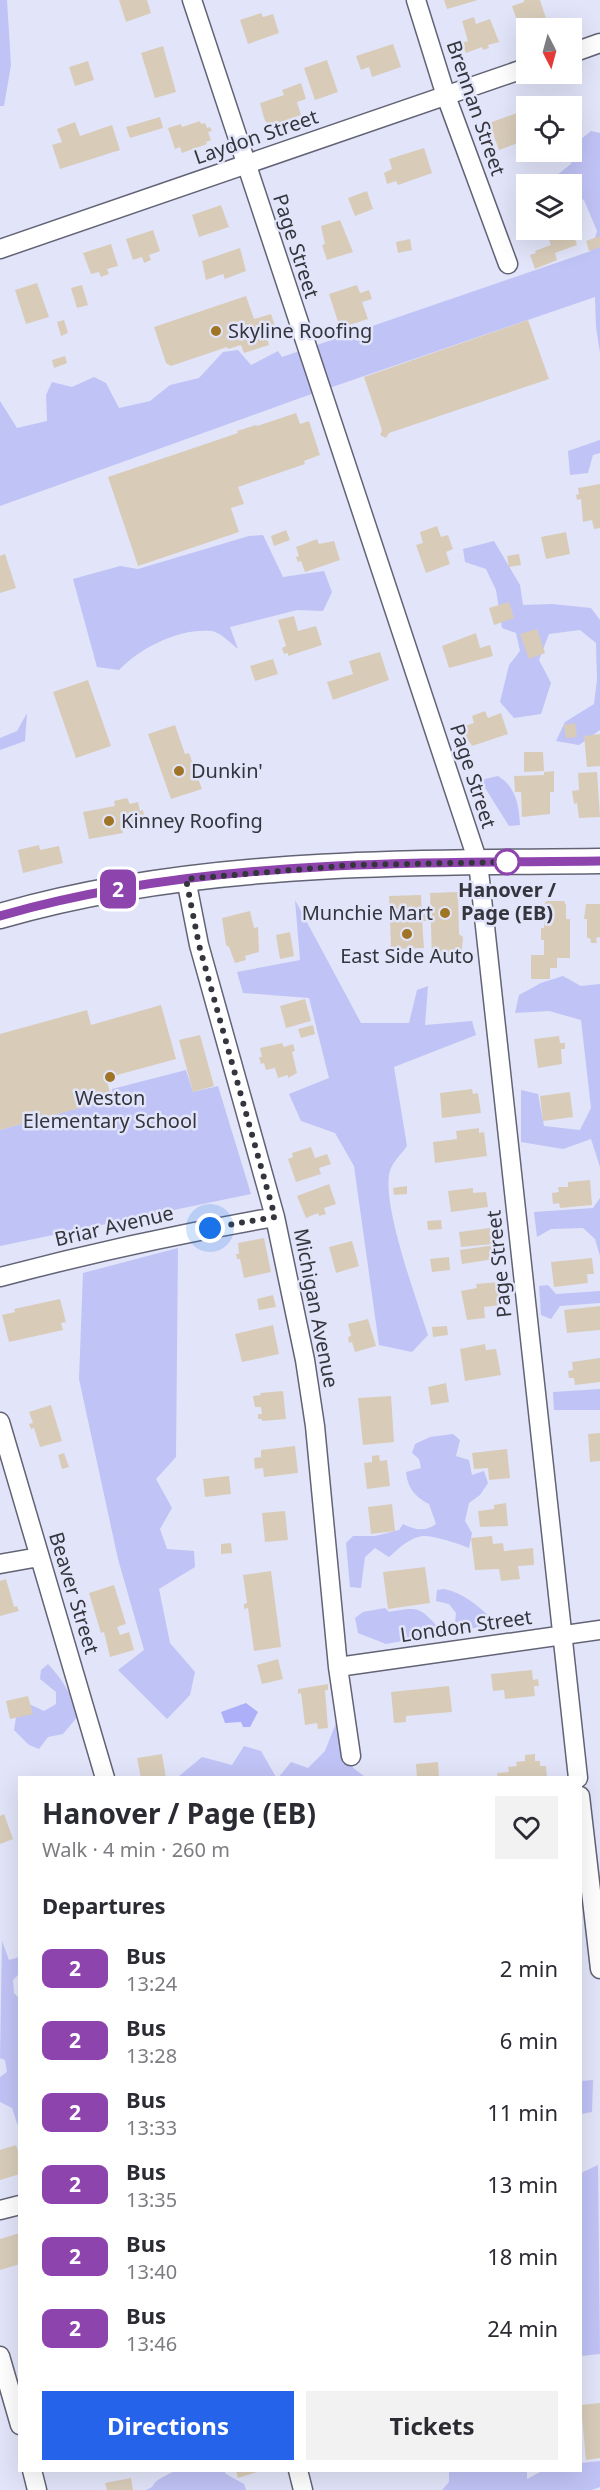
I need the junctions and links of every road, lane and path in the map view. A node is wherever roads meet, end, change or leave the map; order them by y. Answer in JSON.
{"nodes":[{"id":1,"x":192,"y":0,"type":"edge"},
{"id":2,"x":416,"y":0,"type":"edge"},
{"id":3,"x":600,"y":43,"type":"edge"},
{"id":4,"x":582,"y":49,"type":"edge"},
{"id":5,"x":516,"y":72,"type":"edge"},
{"id":6,"x":446,"y":96,"type":"junction"},
{"id":7,"x":245,"y":165,"type":"junction"},
{"id":8,"x":0,"y":249,"type":"edge"},
{"id":9,"x":508,"y":264,"type":"dead end"},
{"id":10,"x":600,"y":861,"type":"edge"},
{"id":11,"x":478,"y":862,"type":"junction"},
{"id":12,"x":186,"y":879,"type":"junction"},
{"id":13,"x":0,"y":916,"type":"edge"},
{"id":14,"x":275,"y":1217,"type":"junction"},
{"id":15,"x":0,"y":1277,"type":"edge"},
{"id":16,"x":0,"y":1422,"type":"edge"},
{"id":17,"x":39,"y":1557,"type":"junction"},
{"id":18,"x":0,"y":1564,"type":"edge"},
{"id":19,"x":600,"y":1630,"type":"edge"},
{"id":20,"x":562,"y":1635,"type":"junction"},
{"id":21,"x":338,"y":1667,"type":"junction"},
{"id":22,"x":351,"y":1756,"type":"dead end"},
{"id":23,"x":104,"y":1776,"type":"edge"},
{"id":24,"x":578,"y":1776,"type":"edge"},
{"id":25,"x":582,"y":1813,"type":"edge"},
{"id":26,"x":600,"y":1969,"type":"edge"},
{"id":27,"x":18,"y":2206,"type":"edge"},
{"id":28,"x":0,"y":2210,"type":"edge"},
{"id":29,"x":0,"y":2356,"type":"edge"},
{"id":30,"x":18,"y":2418,"type":"edge"},
{"id":31,"x":32,"y":2472,"type":"edge"},
{"id":32,"x":298,"y":2472,"type":"edge"},
{"id":33,"x":37,"y":2490,"type":"edge"},
{"id":34,"x":303,"y":2490,"type":"edge"}],
"edges":[{"from":1,"to":7,"type":"street","name":"Page Street"},
{"from":2,"to":6,"type":"street","name":"Brennan Street"},
{"from":3,"to":4,"type":"street"},
{"from":5,"to":6,"type":"street","name":"Laydon Street"},
{"from":6,"to":7,"type":"street","name":"Laydon Street"},
{"from":6,"to":9,"type":"street","name":"Brennan Street"},
{"from":7,"to":8,"type":"street","name":"Laydon Street"},
{"from":7,"to":11,"type":"street","name":"Page Street"},
{"from":10,"to":11,"type":"main road"},
{"from":11,"to":12,"type":"main road"},
{"from":11,"to":20,"type":"street","name":"Page Street"},
{"from":12,"to":13,"type":"main road"},
{"from":12,"to":14,"type":"street","name":"Michigan Avenue"},
{"from":14,"to":15,"type":"street","name":"Briar Avenue"},
{"from":14,"to":21,"type":"street","name":"Michigan Avenue"},
{"from":16,"to":17,"type":"street","name":"Beaver Street"},
{"from":17,"to":18,"type":"street"},
{"from":17,"to":23,"type":"street","name":"Beaver Street"},
{"from":19,"to":20,"type":"street","name":"London Street"},
{"from":20,"to":21,"type":"street","name":"London Street"},
{"from":20,"to":24,"type":"street","name":"Page Street"},
{"from":21,"to":22,"type":"street","name":"Michigan Avenue"},
{"from":25,"to":26,"type":"street"},
{"from":27,"to":28,"type":"street"},
{"from":29,"to":30,"type":"street"},
{"from":31,"to":33,"type":"street"},
{"from":32,"to":34,"type":"street"}]}
